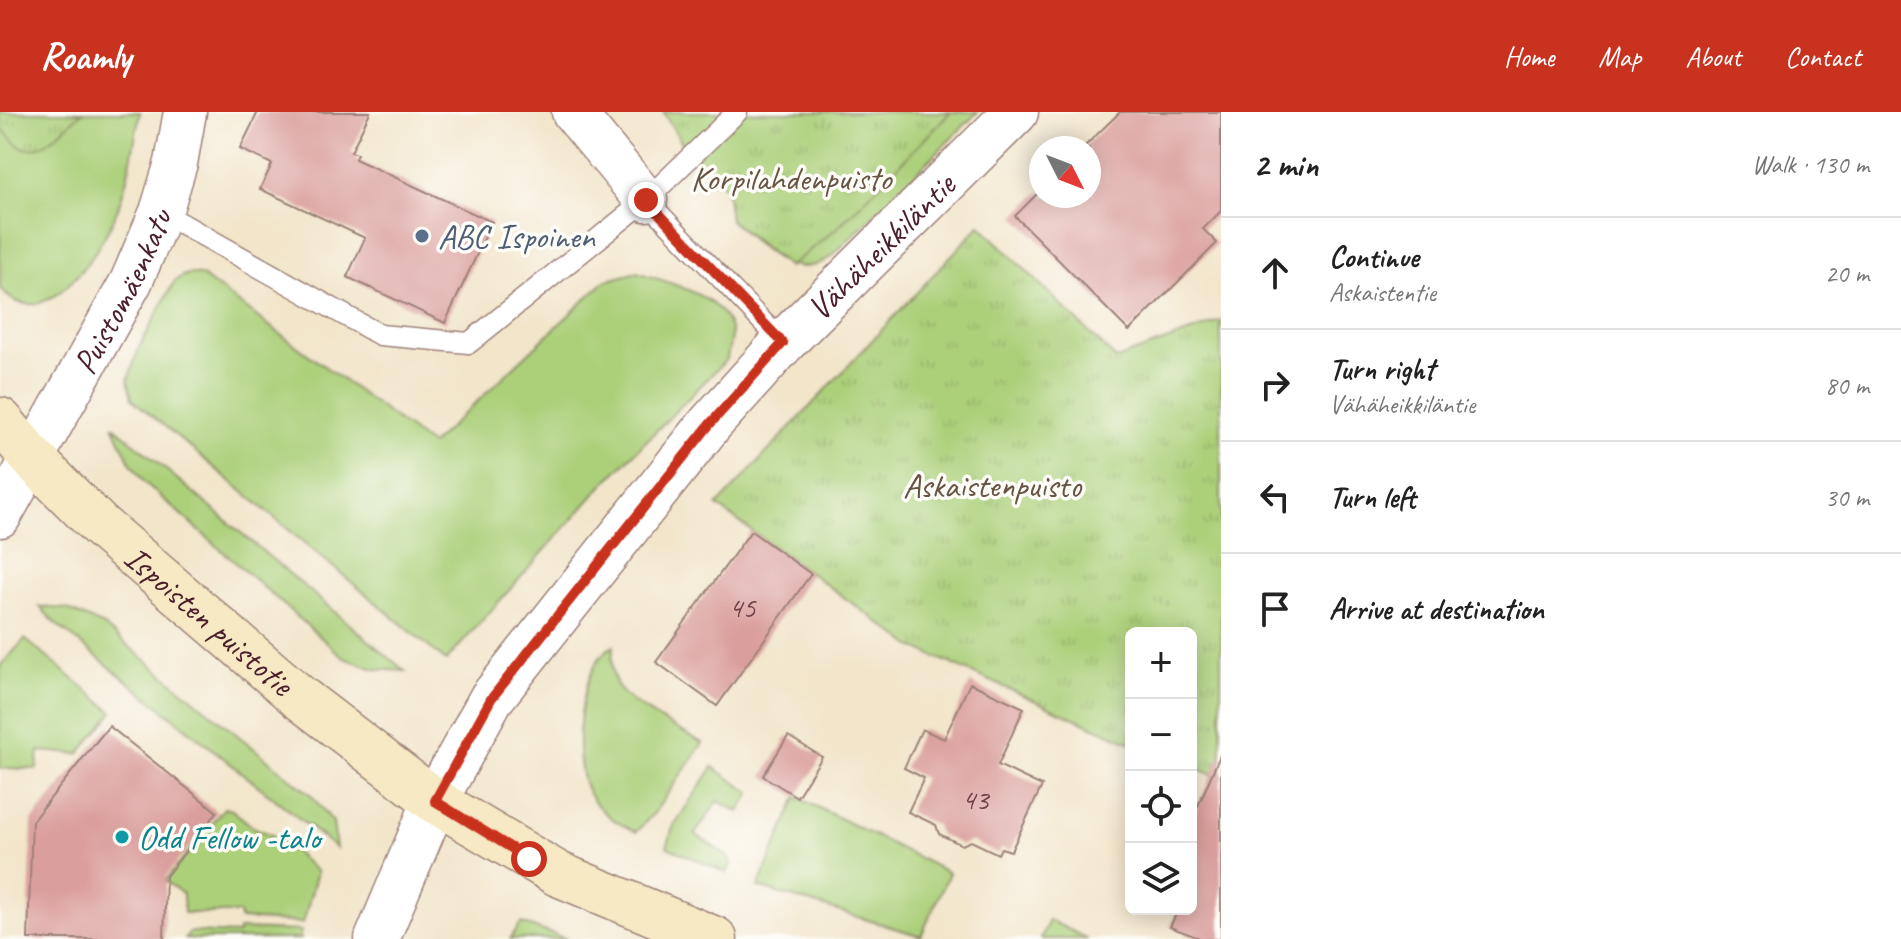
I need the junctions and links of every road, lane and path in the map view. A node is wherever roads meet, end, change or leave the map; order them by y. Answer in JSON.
{"nodes":[{"id":1,"x":185,"y":112,"type":"edge"},
{"id":2,"x":573,"y":112,"type":"edge"},
{"id":3,"x":737,"y":112,"type":"edge"},
{"id":4,"x":1016,"y":112,"type":"edge"},
{"id":5,"x":646,"y":200,"type":"junction"},
{"id":6,"x":161,"y":212,"type":"junction"},
{"id":7,"x":783,"y":343,"type":"junction"},
{"id":8,"x":0,"y":420,"type":"edge"},
{"id":9,"x":33,"y":459,"type":"junction"},
{"id":10,"x":0,"y":516,"type":"edge"},
{"id":11,"x":435,"y":801,"type":"junction"},
{"id":12,"x":377,"y":939,"type":"edge"},
{"id":13,"x":715,"y":939,"type":"edge"}],
"edges":[{"from":1,"to":6,"type":"street","name":"Puistomäenkatu"},
{"from":2,"to":5,"type":"street"},
{"from":3,"to":5,"type":"lane"},
{"from":4,"to":7,"type":"street","name":"Vähäheikkiläntie"},
{"from":5,"to":6,"type":"lane"},
{"from":5,"to":7,"type":"lane"},
{"from":6,"to":9,"type":"street","name":"Puistomäenkatu"},
{"from":7,"to":11,"type":"street","name":"Vähäheikkiläntie"},
{"from":8,"to":9,"type":"main road","name":"Ispoisten puistotie"},
{"from":9,"to":10,"type":"street","name":"Puistomäenkatu"},
{"from":9,"to":11,"type":"main road","name":"Ispoisten puistotie"},
{"from":11,"to":12,"type":"street","name":"Vähäheikkiläntie"},
{"from":11,"to":13,"type":"main road","name":"Ispoisten puistotie"}]}
